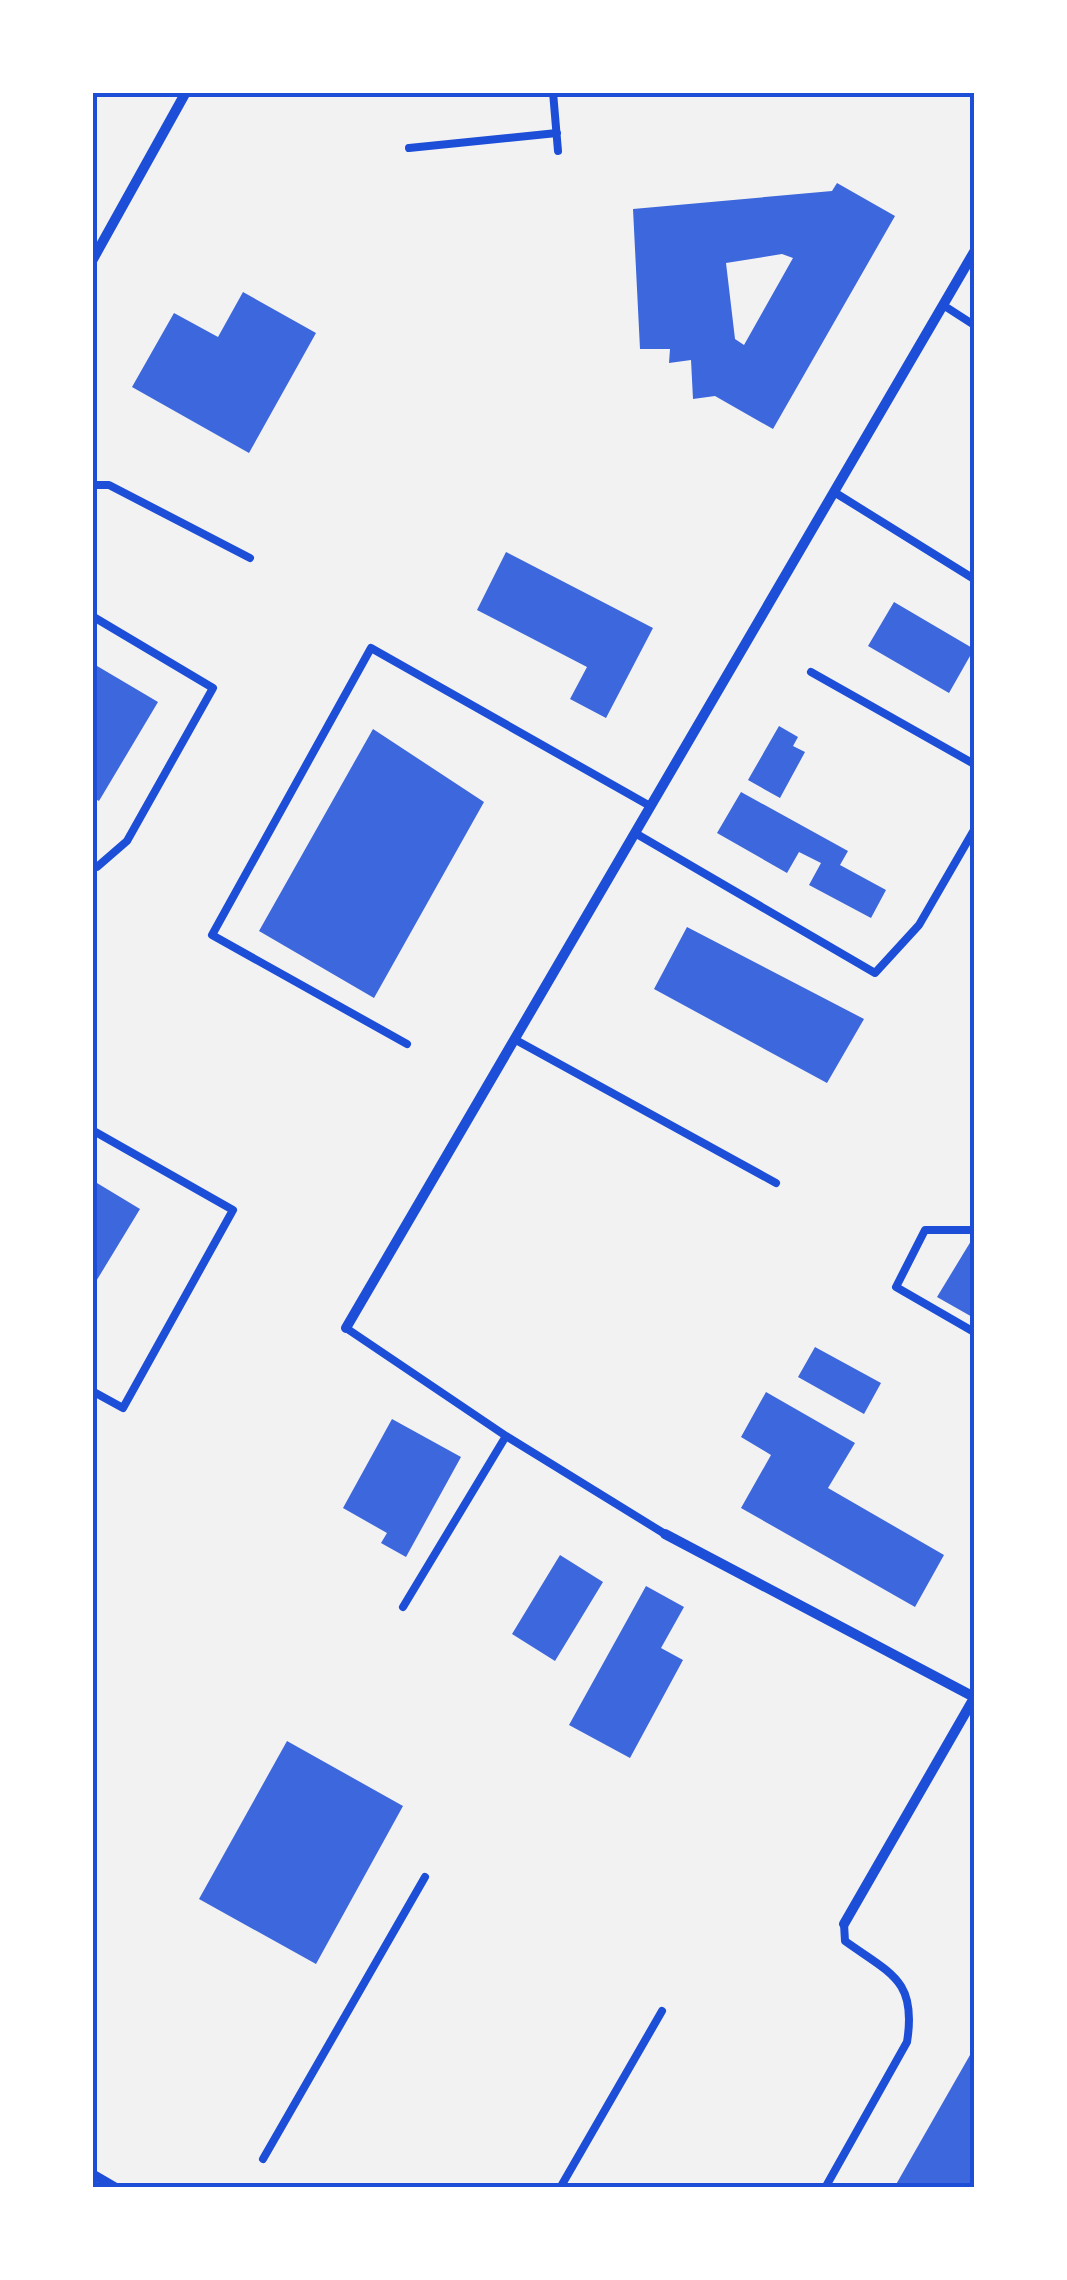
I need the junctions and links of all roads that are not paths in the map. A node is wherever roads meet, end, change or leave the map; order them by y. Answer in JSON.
{"nodes":[{"id":1,"x":186,"y":92,"type":"edge"},
{"id":2,"x":553,"y":92,"type":"edge"},
{"id":3,"x":557,"y":134,"type":"junction"},
{"id":4,"x":408,"y":148,"type":"dead end"},
{"id":5,"x":558,"y":151,"type":"dead end"},
{"id":6,"x":974,"y":252,"type":"edge"},
{"id":7,"x":92,"y":261,"type":"edge"},
{"id":8,"x":943,"y":305,"type":"junction"},
{"id":9,"x":974,"y":325,"type":"edge"},
{"id":10,"x":92,"y":486,"type":"edge"},
{"id":11,"x":834,"y":492,"type":"junction"},
{"id":12,"x":250,"y":558,"type":"dead end"},
{"id":13,"x":974,"y":579,"type":"edge"},
{"id":14,"x":92,"y":616,"type":"edge"},
{"id":15,"x":811,"y":672,"type":"dead end"},
{"id":16,"x":974,"y":764,"type":"edge"},
{"id":17,"x":650,"y":806,"type":"junction"},
{"id":18,"x":974,"y":830,"type":"edge"},
{"id":19,"x":634,"y":833,"type":"junction"},
{"id":20,"x":92,"y":864,"type":"edge"},
{"id":21,"x":514,"y":1039,"type":"junction"},
{"id":22,"x":408,"y":1044,"type":"dead end"},
{"id":23,"x":92,"y":1130,"type":"edge"},
{"id":24,"x":776,"y":1183,"type":"dead end"},
{"id":25,"x":974,"y":1230,"type":"edge"},
{"id":26,"x":346,"y":1328,"type":"joint"},
{"id":27,"x":974,"y":1332,"type":"edge"},
{"id":28,"x":92,"y":1391,"type":"edge"},
{"id":29,"x":506,"y":1436,"type":"junction"},
{"id":30,"x":666,"y":1534,"type":"joint"},
{"id":31,"x":403,"y":1607,"type":"dead end"},
{"id":32,"x":974,"y":1698,"type":"edge"},
{"id":33,"x":426,"y":1878,"type":"dead end"},
{"id":34,"x":844,"y":1924,"type":"joint"},
{"id":35,"x":662,"y":2011,"type":"dead end"},
{"id":36,"x":263,"y":2159,"type":"dead end"},
{"id":37,"x":92,"y":2174,"type":"edge"},
{"id":38,"x":116,"y":2188,"type":"edge"},
{"id":39,"x":560,"y":2188,"type":"edge"},
{"id":40,"x":824,"y":2188,"type":"edge"}],
"edges":[{"from":1,"to":7,"type":"street"},
{"from":2,"to":3,"type":"lane"},
{"from":3,"to":4,"type":"lane"},
{"from":3,"to":5,"type":"lane"},
{"from":6,"to":8,"type":"street"},
{"from":8,"to":9,"type":"lane"},
{"from":8,"to":11,"type":"street"},
{"from":10,"to":12,"type":"lane"},
{"from":11,"to":13,"type":"lane"},
{"from":11,"to":17,"type":"street"},
{"from":14,"to":20,"type":"lane"},
{"from":15,"to":16,"type":"lane"},
{"from":17,"to":19,"type":"street"},
{"from":17,"to":22,"type":"lane"},
{"from":18,"to":19,"type":"lane"},
{"from":19,"to":21,"type":"street"},
{"from":21,"to":24,"type":"lane"},
{"from":21,"to":26,"type":"street"},
{"from":23,"to":28,"type":"lane"},
{"from":25,"to":27,"type":"lane"},
{"from":26,"to":29,"type":"lane"},
{"from":29,"to":30,"type":"lane"},
{"from":29,"to":31,"type":"lane"},
{"from":30,"to":32,"type":"street"},
{"from":32,"to":34,"type":"street"},
{"from":33,"to":36,"type":"lane"},
{"from":34,"to":40,"type":"lane"},
{"from":35,"to":39,"type":"lane"},
{"from":37,"to":38,"type":"street"}]}
